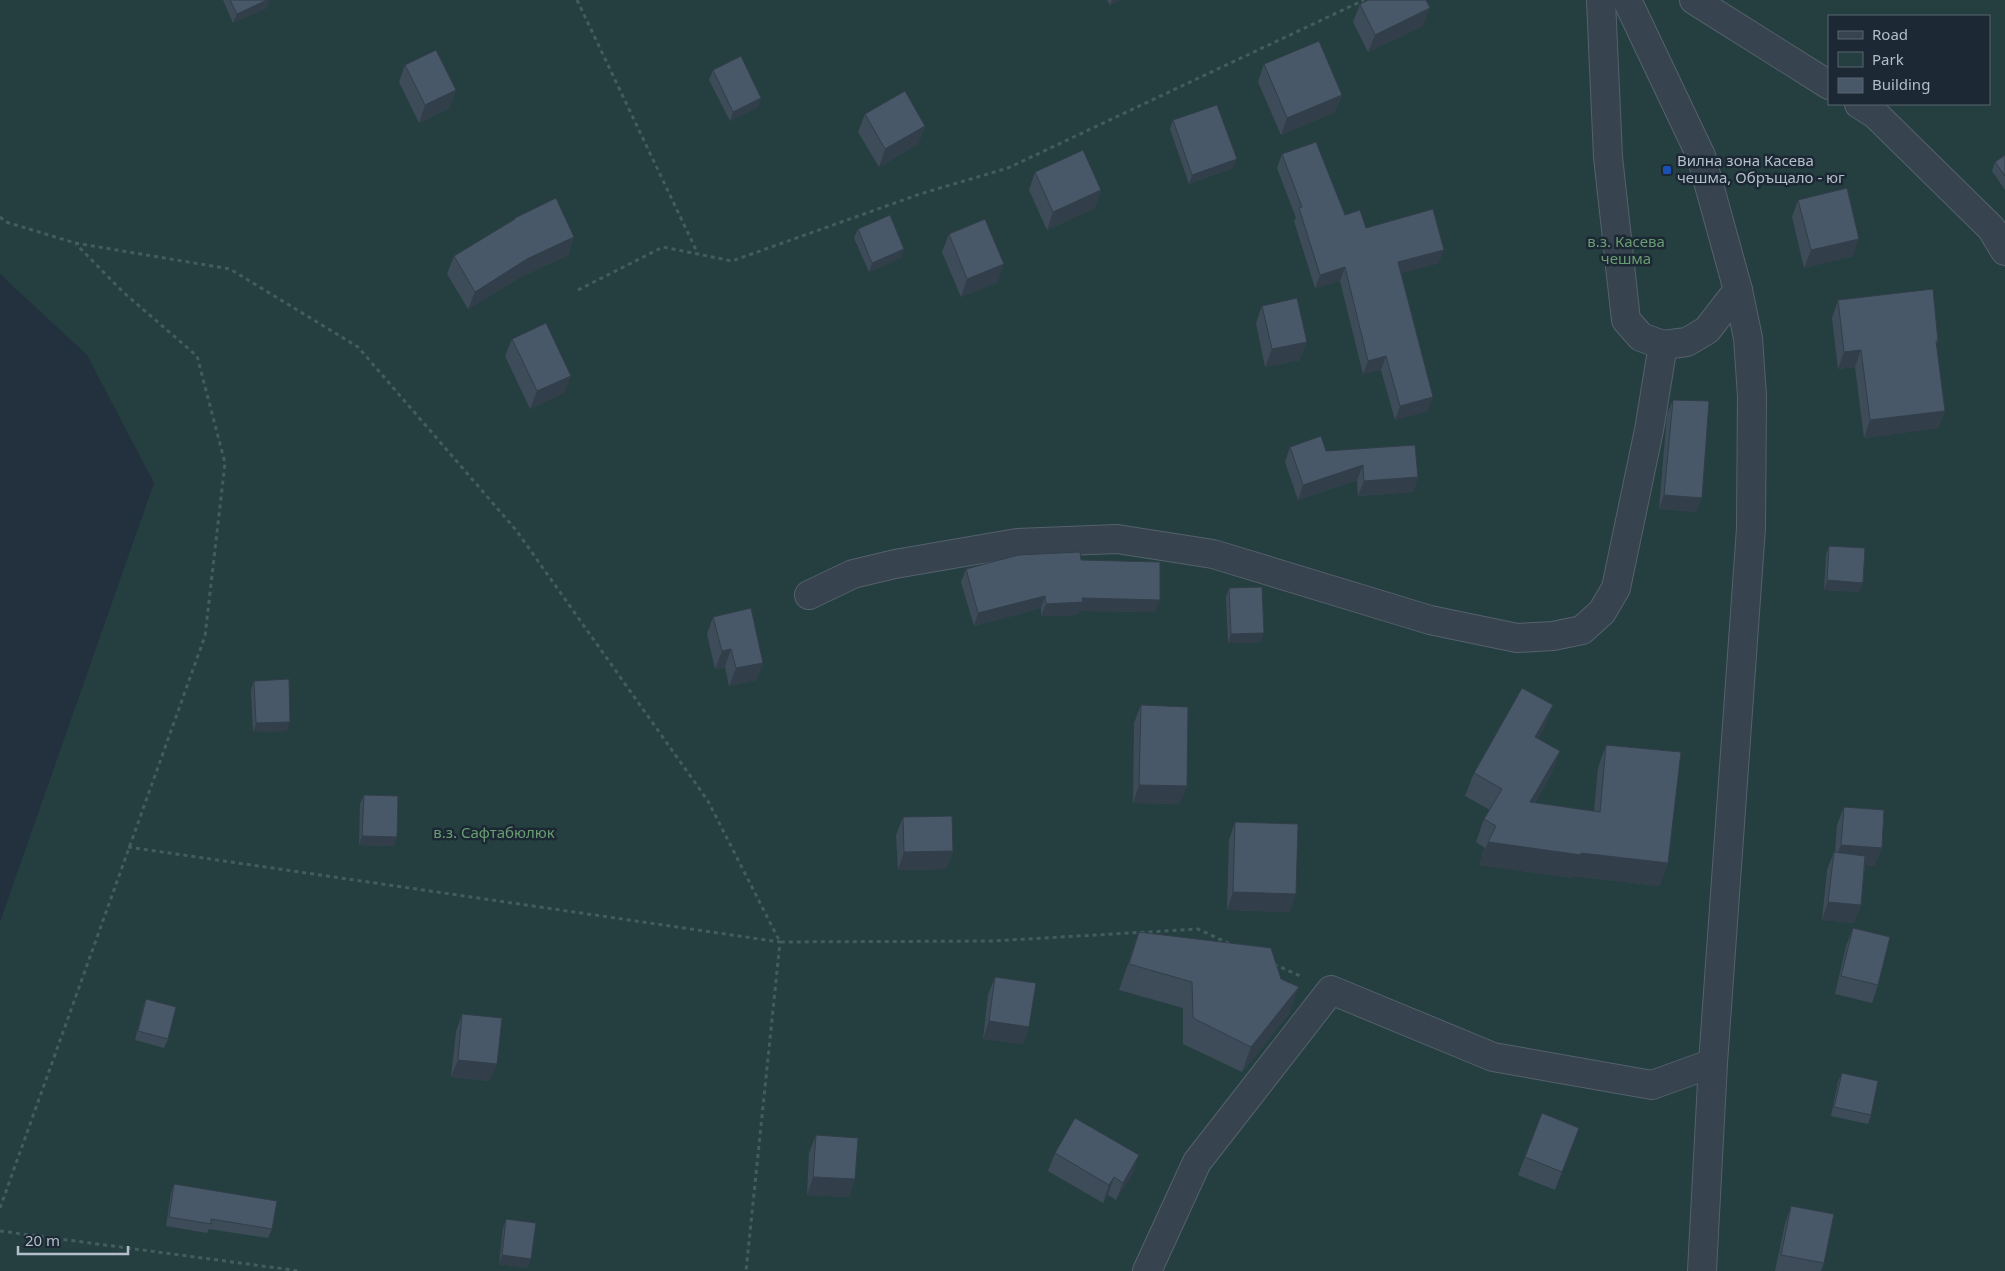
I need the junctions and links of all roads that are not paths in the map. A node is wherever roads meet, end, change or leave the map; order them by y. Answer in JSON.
{"nodes":[{"id":1,"x":1601,"y":0,"type":"edge"},
{"id":2,"x":1627,"y":0,"type":"edge"},
{"id":3,"x":1694,"y":0,"type":"edge"},
{"id":4,"x":1828,"y":84,"type":"edge"},
{"id":5,"x":1861,"y":105,"type":"edge"},
{"id":6,"x":2005,"y":251,"type":"edge"},
{"id":7,"x":1738,"y":290,"type":"junction"},
{"id":8,"x":1663,"y":345,"type":"junction"},
{"id":9,"x":809,"y":595,"type":"dead end"},
{"id":10,"x":1713,"y":1063,"type":"junction"},
{"id":11,"x":1147,"y":1271,"type":"edge"},
{"id":12,"x":1702,"y":1271,"type":"edge"}],
"edges":[{"from":1,"to":8,"type":"street"},
{"from":2,"to":7,"type":"street"},
{"from":3,"to":4,"type":"street"},
{"from":5,"to":6,"type":"street"},
{"from":7,"to":8,"type":"street"},
{"from":7,"to":10,"type":"street"},
{"from":8,"to":9,"type":"street"},
{"from":10,"to":11,"type":"street"},
{"from":10,"to":12,"type":"street"}]}
